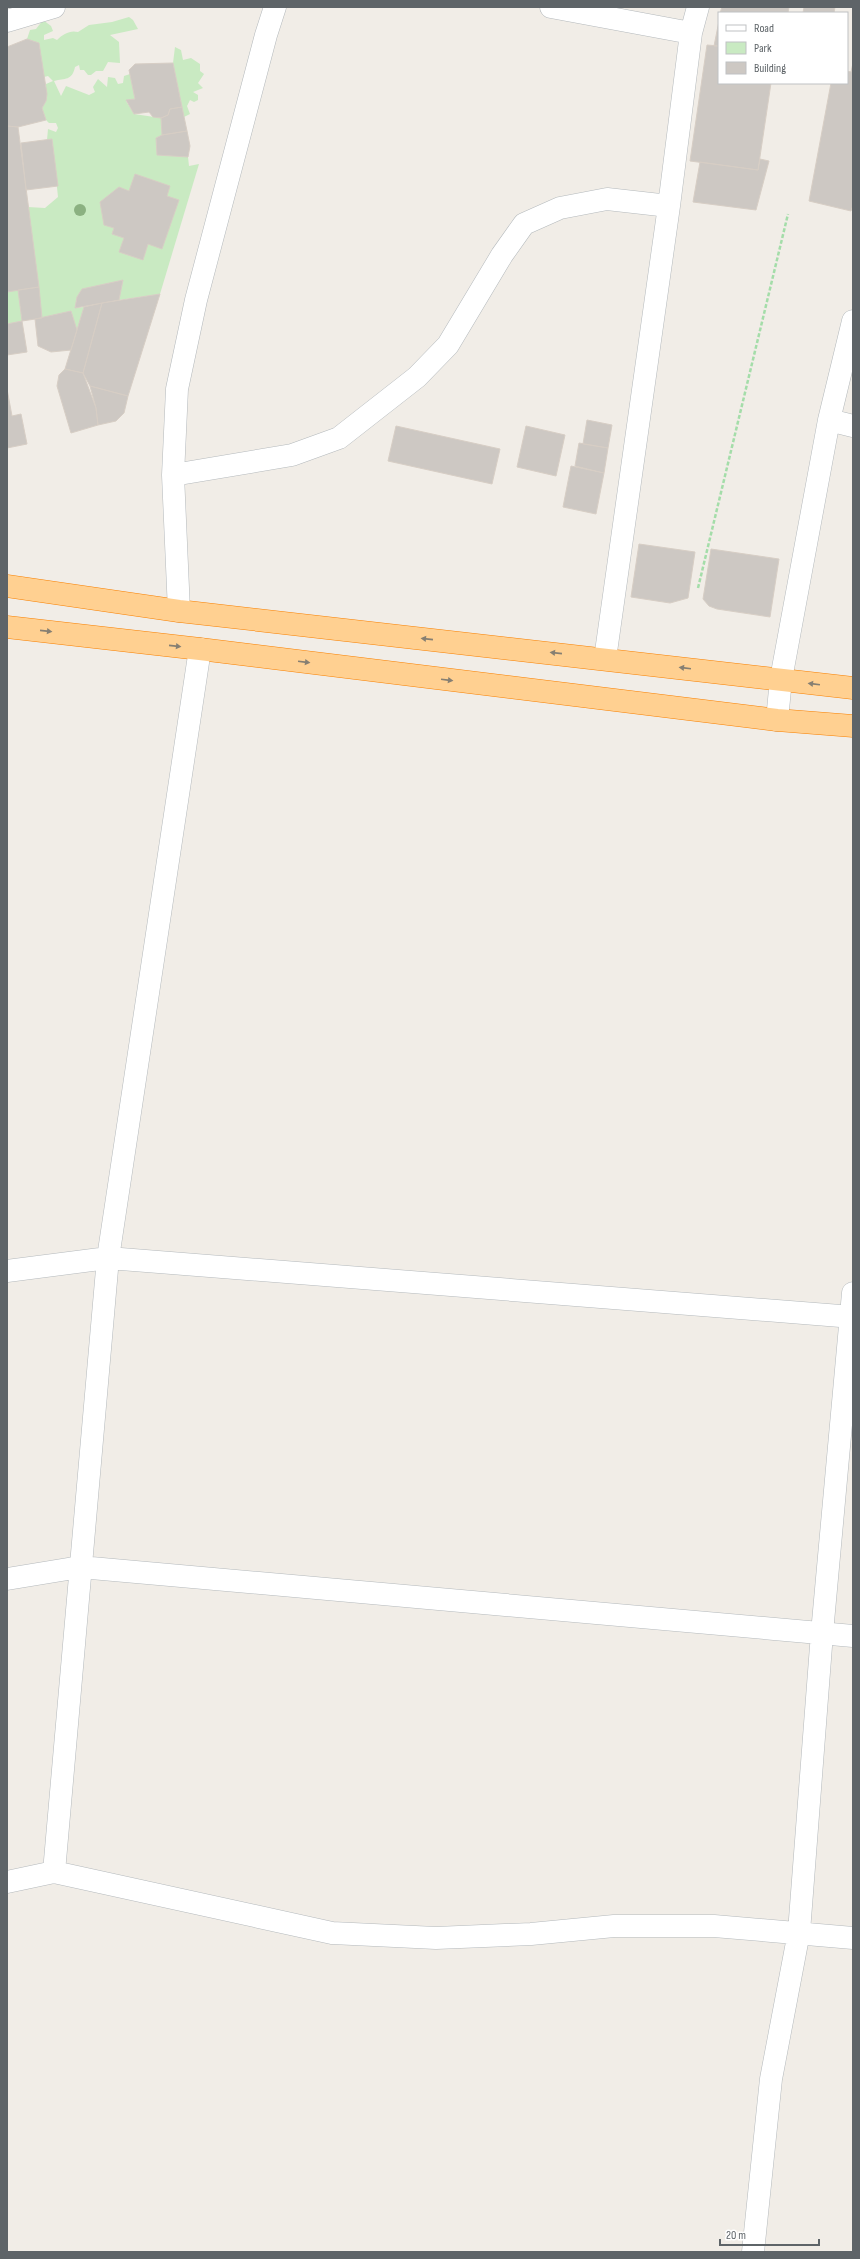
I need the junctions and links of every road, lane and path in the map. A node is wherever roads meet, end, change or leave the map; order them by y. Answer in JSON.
{"nodes":[{"id":1,"x":54,"y":7,"type":"edge"},
{"id":2,"x":275,"y":7,"type":"edge"},
{"id":3,"x":551,"y":7,"type":"edge"},
{"id":4,"x":698,"y":7,"type":"edge"},
{"id":5,"x":7,"y":21,"type":"edge"},
{"id":6,"x":690,"y":33,"type":"junction"},
{"id":7,"x":669,"y":206,"type":"junction"},
{"id":8,"x":788,"y":214,"type":"dead end"},
{"id":9,"x":853,"y":321,"type":"edge"},
{"id":10,"x":829,"y":420,"type":"junction"},
{"id":11,"x":853,"y":426,"type":"edge"},
{"id":12,"x":173,"y":475,"type":"junction"},
{"id":13,"x":7,"y":586,"type":"edge"},
{"id":14,"x":698,"y":588,"type":"dead end"},
{"id":15,"x":179,"y":611,"type":"junction"},
{"id":16,"x":7,"y":627,"type":"edge"},
{"id":17,"x":200,"y":648,"type":"junction"},
{"id":18,"x":605,"y":659,"type":"junction"},
{"id":19,"x":781,"y":679,"type":"junction"},
{"id":20,"x":853,"y":688,"type":"edge"},
{"id":21,"x":777,"y":720,"type":"junction"},
{"id":22,"x":853,"y":726,"type":"edge"},
{"id":23,"x":108,"y":1258,"type":"junction"},
{"id":24,"x":7,"y":1271,"type":"edge"},
{"id":25,"x":853,"y":1293,"type":"edge"},
{"id":26,"x":852,"y":1317,"type":"edge"},
{"id":27,"x":80,"y":1567,"type":"junction"},
{"id":28,"x":7,"y":1578,"type":"edge"},
{"id":29,"x":822,"y":1632,"type":"junction"},
{"id":30,"x":853,"y":1636,"type":"edge"},
{"id":31,"x":54,"y":1872,"type":"junction"},
{"id":32,"x":7,"y":1882,"type":"edge"},
{"id":33,"x":799,"y":1932,"type":"junction"},
{"id":34,"x":853,"y":1938,"type":"edge"},
{"id":35,"x":753,"y":2252,"type":"edge"}],
"edges":[{"from":1,"to":5,"type":"street"},
{"from":2,"to":12,"type":"street"},
{"from":3,"to":6,"type":"street"},
{"from":4,"to":6,"type":"street"},
{"from":6,"to":7,"type":"street"},
{"from":7,"to":12,"type":"street"},
{"from":7,"to":18,"type":"street"},
{"from":8,"to":14,"type":"path"},
{"from":9,"to":10,"type":"street"},
{"from":10,"to":11,"type":"street"},
{"from":10,"to":19,"type":"street"},
{"from":12,"to":15,"type":"street"},
{"from":13,"to":15,"type":"highway"},
{"from":18,"to":15,"type":"highway","one_way":true},
{"from":16,"to":17,"type":"highway","one_way":true},
{"from":17,"to":21,"type":"highway","one_way":true},
{"from":17,"to":23,"type":"street"},
{"from":19,"to":18,"type":"highway","one_way":true},
{"from":20,"to":19,"type":"highway","one_way":true},
{"from":19,"to":21,"type":"street"},
{"from":21,"to":22,"type":"highway"},
{"from":23,"to":24,"type":"street"},
{"from":23,"to":26,"type":"street"},
{"from":23,"to":27,"type":"street"},
{"from":25,"to":26,"type":"street"},
{"from":26,"to":29,"type":"street"},
{"from":27,"to":28,"type":"street"},
{"from":27,"to":29,"type":"street"},
{"from":27,"to":31,"type":"street"},
{"from":29,"to":30,"type":"street"},
{"from":29,"to":33,"type":"street"},
{"from":31,"to":32,"type":"street"},
{"from":31,"to":33,"type":"street"},
{"from":33,"to":34,"type":"street"},
{"from":33,"to":35,"type":"street"}]}
